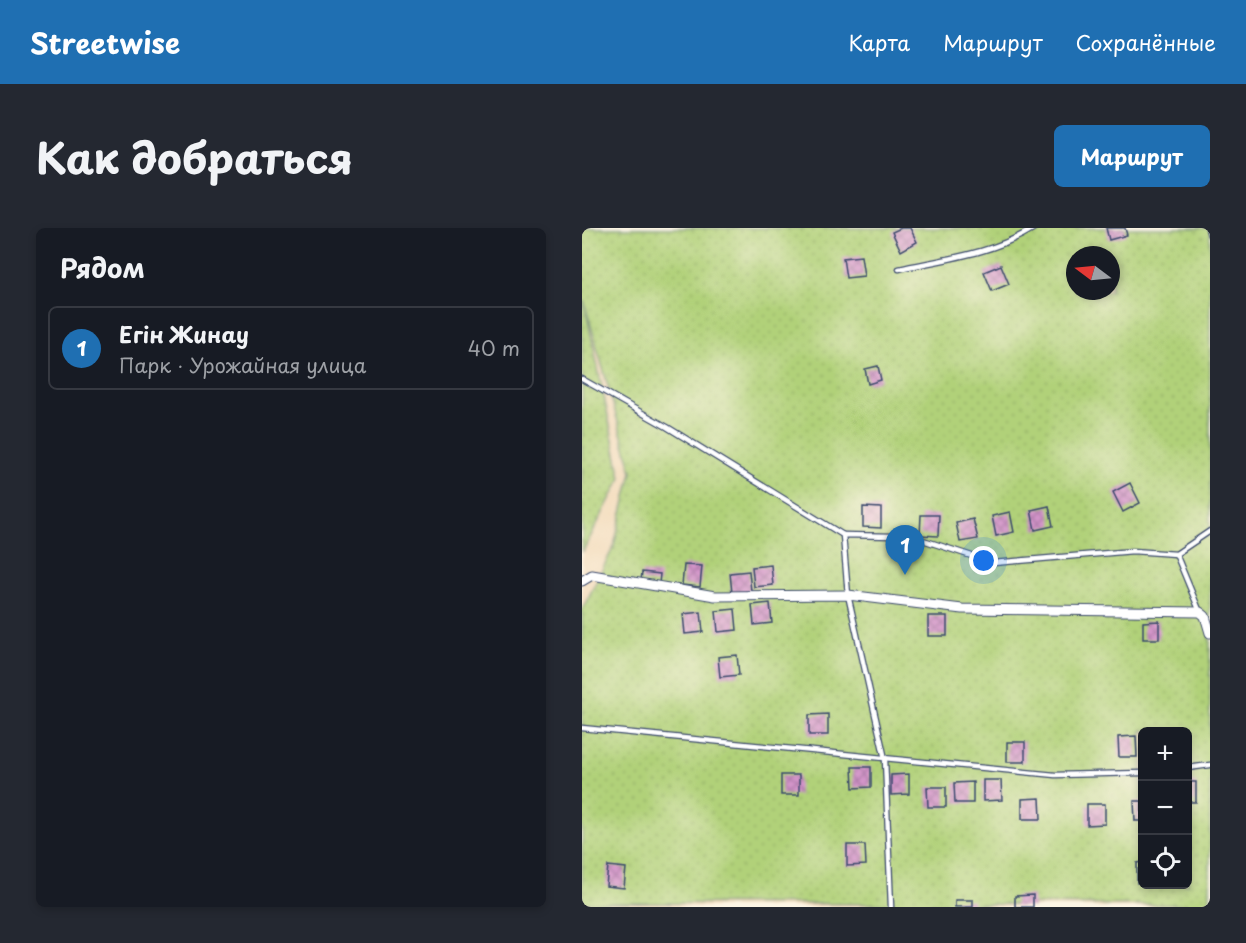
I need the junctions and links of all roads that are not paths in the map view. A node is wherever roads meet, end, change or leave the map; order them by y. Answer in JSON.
{"nodes":[{"id":1,"x":1034,"y":228,"type":"edge"},
{"id":2,"x":1208,"y":228,"type":"edge"},
{"id":3,"x":1210,"y":235,"type":"edge"},
{"id":4,"x":899,"y":268,"type":"dead end"},
{"id":5,"x":582,"y":379,"type":"edge"},
{"id":6,"x":1210,"y":531,"type":"edge"},
{"id":7,"x":843,"y":535,"type":"junction"},
{"id":8,"x":1176,"y":554,"type":"junction"},
{"id":9,"x":582,"y":581,"type":"edge"},
{"id":10,"x":848,"y":595,"type":"junction"},
{"id":11,"x":1200,"y":612,"type":"junction"},
{"id":12,"x":1210,"y":633,"type":"edge"},
{"id":13,"x":582,"y":728,"type":"edge"},
{"id":14,"x":885,"y":759,"type":"junction"},
{"id":15,"x":1210,"y":765,"type":"edge"},
{"id":16,"x":1192,"y":767,"type":"edge"},
{"id":17,"x":1138,"y":773,"type":"edge"},
{"id":18,"x":891,"y":907,"type":"edge"}],
"edges":[{"from":1,"to":4,"type":"lane"},
{"from":2,"to":3,"type":"lane"},
{"from":5,"to":7,"type":"lane"},
{"from":6,"to":8,"type":"lane"},
{"from":7,"to":8,"type":"lane"},
{"from":7,"to":10,"type":"lane"},
{"from":8,"to":11,"type":"lane"},
{"from":9,"to":10,"type":"street"},
{"from":10,"to":11,"type":"street"},
{"from":10,"to":14,"type":"lane"},
{"from":11,"to":12,"type":"street"},
{"from":13,"to":14,"type":"lane"},
{"from":14,"to":17,"type":"lane"},
{"from":14,"to":18,"type":"lane"},
{"from":15,"to":16,"type":"lane"}]}
